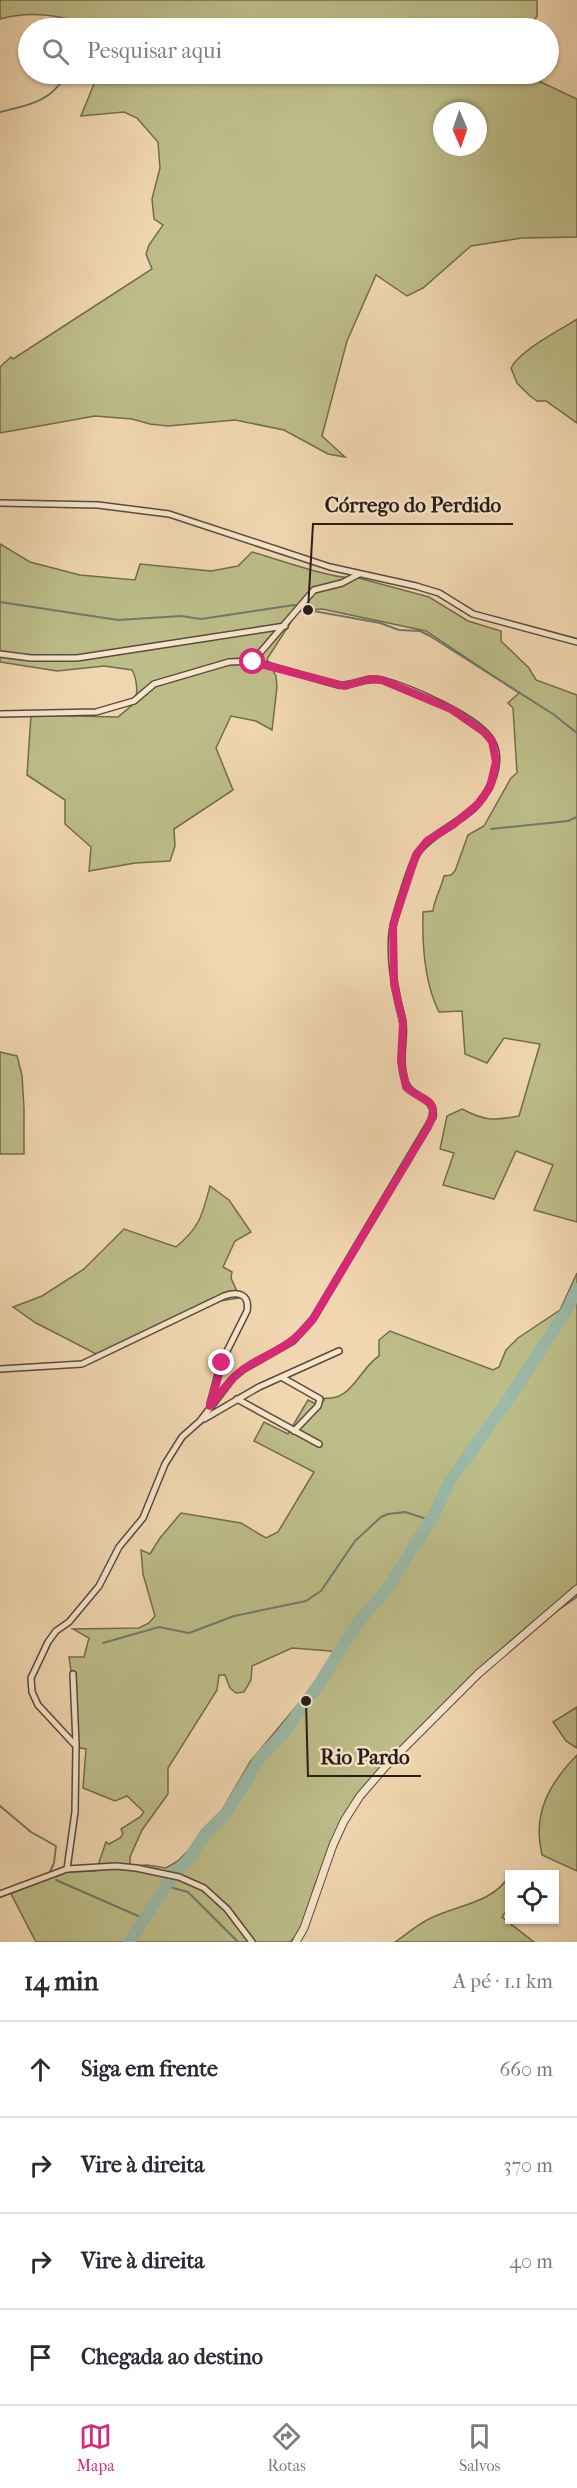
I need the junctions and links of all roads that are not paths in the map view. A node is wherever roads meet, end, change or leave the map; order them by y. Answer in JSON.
{"nodes":[{"id":1,"x":0,"y":503,"type":"edge"},
{"id":2,"x":359,"y":574,"type":"junction"},
{"id":3,"x":285,"y":626,"type":"junction"},
{"id":4,"x":577,"y":642,"type":"edge"},
{"id":5,"x":0,"y":654,"type":"edge"},
{"id":6,"x":253,"y":662,"type":"junction"},
{"id":7,"x":0,"y":714,"type":"edge"},
{"id":8,"x":339,"y":1351,"type":"dead end"},
{"id":9,"x":0,"y":1369,"type":"edge"},
{"id":10,"x":283,"y":1378,"type":"junction"},
{"id":11,"x":237,"y":1399,"type":"junction"},
{"id":12,"x":210,"y":1406,"type":"junction"},
{"id":13,"x":200,"y":1421,"type":"junction"},
{"id":14,"x":294,"y":1431,"type":"junction"},
{"id":15,"x":319,"y":1444,"type":"dead end"},
{"id":16,"x":577,"y":1589,"type":"edge"},
{"id":17,"x":73,"y":1674,"type":"dead end"},
{"id":18,"x":76,"y":1746,"type":"junction"},
{"id":19,"x":67,"y":1869,"type":"junction"},
{"id":20,"x":0,"y":1894,"type":"edge"},
{"id":21,"x":252,"y":1942,"type":"edge"},
{"id":22,"x":296,"y":1942,"type":"edge"}],
"edges":[{"from":1,"to":2,"type":"street"},
{"from":2,"to":3,"type":"street"},
{"from":2,"to":4,"type":"street"},
{"from":3,"to":5,"type":"street"},
{"from":3,"to":6,"type":"street"},
{"from":6,"to":7,"type":"street"},
{"from":6,"to":12,"type":"street"},
{"from":8,"to":10,"type":"street"},
{"from":9,"to":12,"type":"street"},
{"from":10,"to":11,"type":"street"},
{"from":10,"to":14,"type":"street"},
{"from":11,"to":13,"type":"street"},
{"from":11,"to":14,"type":"street"},
{"from":12,"to":13,"type":"street"},
{"from":13,"to":18,"type":"street"},
{"from":14,"to":15,"type":"street"},
{"from":16,"to":22,"type":"street"},
{"from":17,"to":18,"type":"street"},
{"from":18,"to":19,"type":"street"},
{"from":19,"to":20,"type":"street"},
{"from":19,"to":21,"type":"street"}]}
